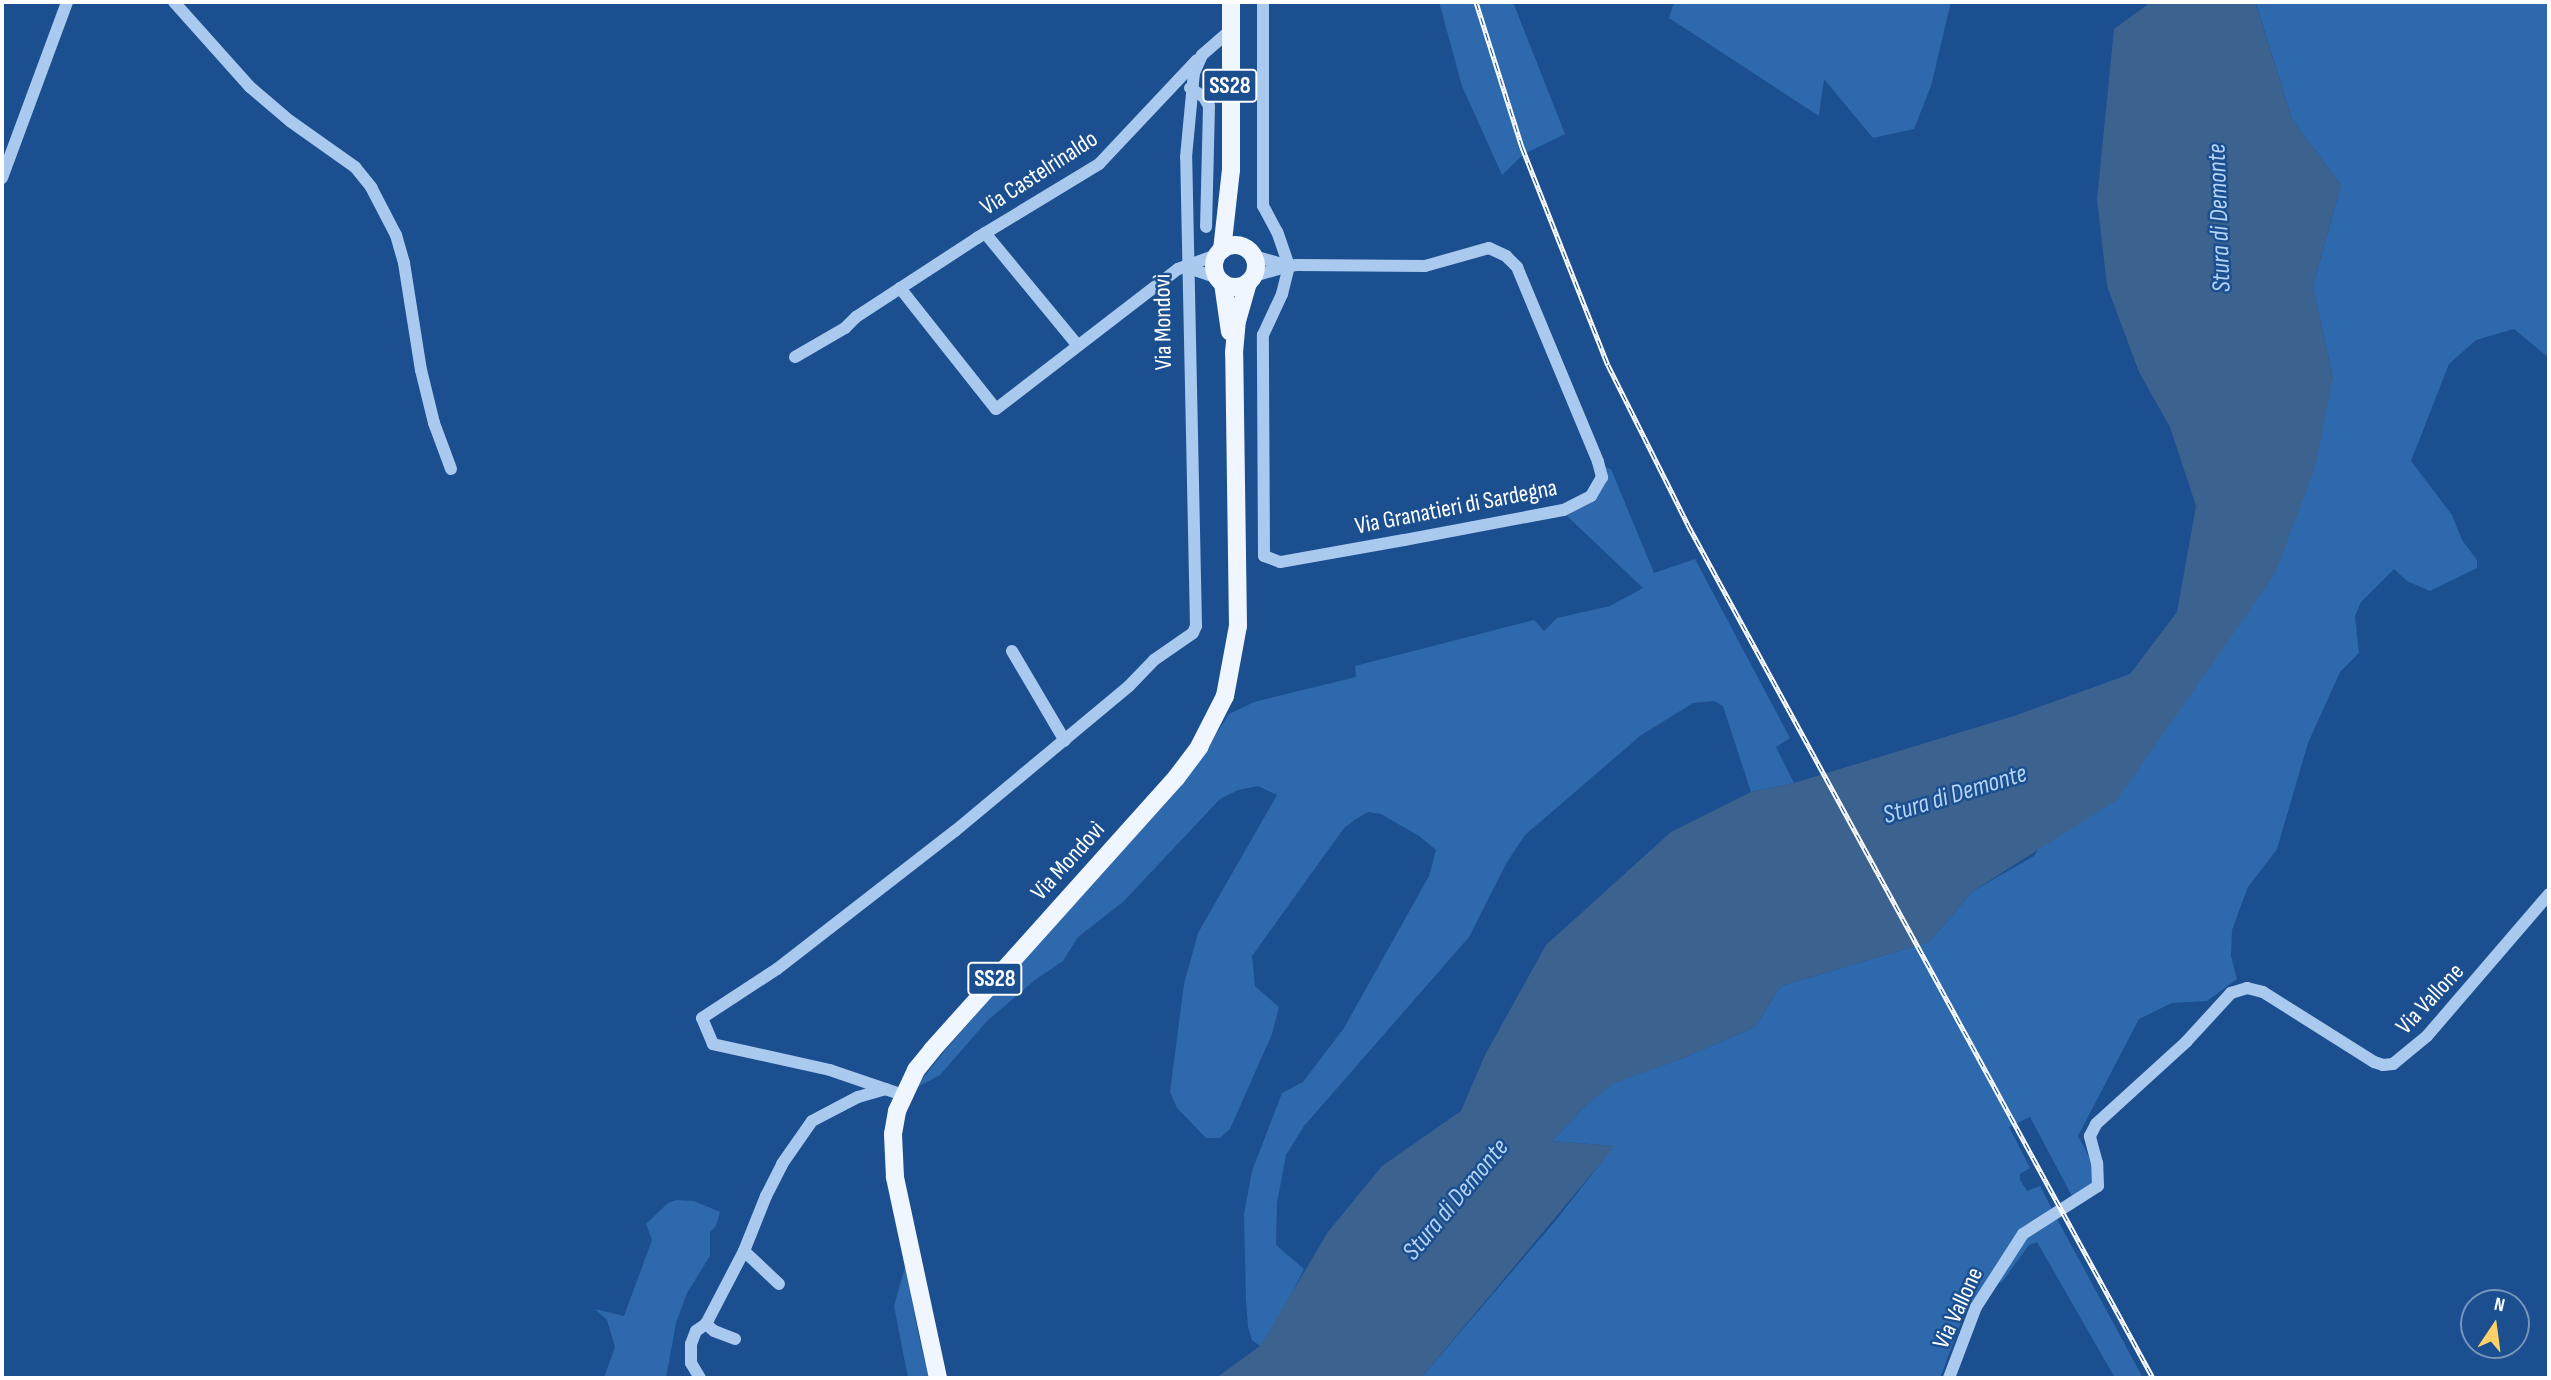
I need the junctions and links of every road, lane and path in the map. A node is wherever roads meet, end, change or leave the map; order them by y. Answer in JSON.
{"nodes":[{"id":1,"x":67,"y":2,"type":"edge"},
{"id":2,"x":174,"y":2,"type":"edge"},
{"id":3,"x":1231,"y":2,"type":"edge"},
{"id":4,"x":1263,"y":2,"type":"edge"},
{"id":5,"x":1231,"y":30,"type":"junction"},
{"id":6,"x":1202,"y":55,"type":"junction"},
{"id":7,"x":1191,"y":88,"type":"junction"},
{"id":8,"x":1231,"y":170,"type":"junction"},
{"id":9,"x":2,"y":178,"type":"edge"},
{"id":10,"x":1206,"y":227,"type":"dead end"},
{"id":11,"x":985,"y":233,"type":"junction"},
{"id":12,"x":1220,"y":252,"type":"junction"},
{"id":13,"x":1250,"y":252,"type":"junction"},
{"id":14,"x":1289,"y":266,"type":"junction"},
{"id":15,"x":1186,"y":267,"type":"junction"},
{"id":16,"x":1251,"y":280,"type":"junction"},
{"id":17,"x":1220,"y":281,"type":"junction"},
{"id":18,"x":900,"y":288,"type":"junction"},
{"id":19,"x":1078,"y":346,"type":"junction"},
{"id":20,"x":1234,"y":353,"type":"junction"},
{"id":21,"x":795,"y":357,"type":"dead end"},
{"id":22,"x":450,"y":469,"type":"dead end"},
{"id":23,"x":1012,"y":651,"type":"dead end"},
{"id":24,"x":1065,"y":741,"type":"junction"},
{"id":25,"x":2549,"y":894,"type":"edge"},
{"id":26,"x":895,"y":1092,"type":"junction"},
{"id":27,"x":744,"y":1251,"type":"junction"},
{"id":28,"x":779,"y":1284,"type":"dead end"},
{"id":29,"x":706,"y":1324,"type":"junction"},
{"id":30,"x":734,"y":1339,"type":"dead end"},
{"id":31,"x":700,"y":1378,"type":"edge"},
{"id":32,"x":938,"y":1378,"type":"edge"},
{"id":33,"x":1949,"y":1378,"type":"edge"}],
"edges":[{"from":1,"to":9,"type":"street"},
{"from":2,"to":22,"type":"street"},
{"from":3,"to":5,"type":"main road","number":"SS28"},
{"from":4,"to":14,"type":"street"},
{"from":5,"to":6,"type":"street"},
{"from":5,"to":8,"type":"main road","number":"SS28"},
{"from":6,"to":7,"type":"street","name":"Via Mondovì"},
{"from":6,"to":11,"type":"street","name":"Via Castelrinaldo"},
{"from":7,"to":10,"type":"street"},
{"from":7,"to":15,"type":"street","name":"Via Mondovì"},
{"from":8,"to":12,"type":"main road","number":"SS28"},
{"from":8,"to":13,"type":"main road","number":"SS28"},
{"from":11,"to":18,"type":"street","name":"Via Castelrinaldo"},
{"from":11,"to":19,"type":"street","name":"Via Castelrinaldo"},
{"from":12,"to":13,"type":"main road"},
{"from":12,"to":15,"type":"street"},
{"from":12,"to":17,"type":"main road","number":"SS28"},
{"from":13,"to":14,"type":"street","name":"Via Granatieri di Sardegna"},
{"from":13,"to":16,"type":"main road","number":"SS28"},
{"from":14,"to":14,"type":"street","name":"Via Granatieri di Sardegna"},
{"from":14,"to":16,"type":"street","name":"Via Granatieri di Sardegna"},
{"from":15,"to":17,"type":"street"},
{"from":15,"to":19,"type":"street"},
{"from":15,"to":24,"type":"street","name":"Via Mondovì"},
{"from":16,"to":17,"type":"main road"},
{"from":16,"to":20,"type":"main road","name":"Via Mondovì","number":"SS28"},
{"from":17,"to":20,"type":"main road","name":"Via Mondovì","number":"SS28"},
{"from":18,"to":19,"type":"street"},
{"from":18,"to":21,"type":"street","name":"Via Castelrinaldo"},
{"from":20,"to":26,"type":"main road","name":"Via Mondovì","number":"SS28"},
{"from":23,"to":24,"type":"street"},
{"from":24,"to":26,"type":"street","name":"Via Mondovì"},
{"from":25,"to":33,"type":"street","name":"Via Vallone"},
{"from":26,"to":27,"type":"street"},
{"from":26,"to":32,"type":"main road","name":"Via Mondovì","number":"SS28"},
{"from":27,"to":28,"type":"street"},
{"from":27,"to":29,"type":"street"},
{"from":29,"to":30,"type":"street"},
{"from":29,"to":31,"type":"street"}]}
